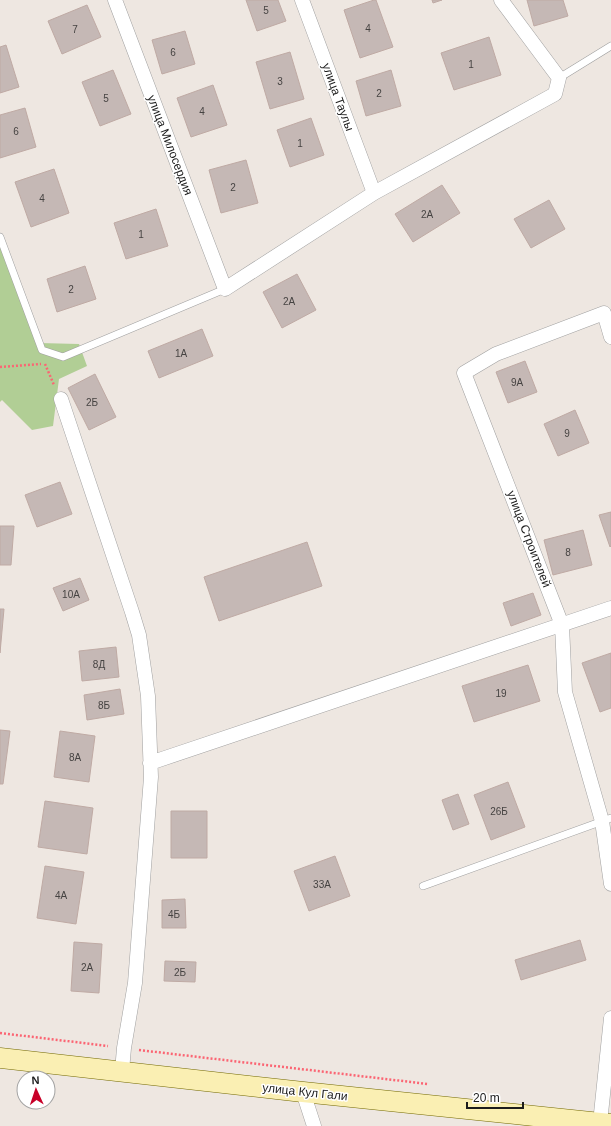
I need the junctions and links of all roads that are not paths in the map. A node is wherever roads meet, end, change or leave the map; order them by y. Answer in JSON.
{"nodes":[{"id":1,"x":115,"y":0,"type":"edge"},
{"id":2,"x":302,"y":0,"type":"edge"},
{"id":3,"x":501,"y":0,"type":"edge"},
{"id":4,"x":611,"y":46,"type":"edge"},
{"id":5,"x":559,"y":78,"type":"junction"},
{"id":6,"x":374,"y":193,"type":"junction"},
{"id":7,"x":0,"y":237,"type":"edge"},
{"id":8,"x":225,"y":289,"type":"junction"},
{"id":9,"x":611,"y":337,"type":"edge"},
{"id":10,"x":61,"y":399,"type":"road end"},
{"id":11,"x":611,"y":608,"type":"edge"},
{"id":12,"x":562,"y":625,"type":"junction"},
{"id":13,"x":150,"y":763,"type":"junction"},
{"id":14,"x":606,"y":820,"type":"edge"},
{"id":15,"x":611,"y":884,"type":"edge"},
{"id":16,"x":423,"y":886,"type":"dead end"},
{"id":17,"x":611,"y":1018,"type":"edge"},
{"id":18,"x":0,"y":1058,"type":"edge"},
{"id":19,"x":122,"y":1071,"type":"junction"},
{"id":20,"x":304,"y":1092,"type":"junction"},
{"id":21,"x":606,"y":1123,"type":"edge"},
{"id":22,"x":314,"y":1126,"type":"edge"}],
"edges":[{"from":1,"to":8,"type":"street","name":"улица Милосердия"},
{"from":2,"to":6,"type":"street","name":"улица Таулы"},
{"from":3,"to":5,"type":"street"},
{"from":4,"to":5,"type":"lane"},
{"from":5,"to":6,"type":"street"},
{"from":6,"to":8,"type":"street"},
{"from":7,"to":8,"type":"lane"},
{"from":9,"to":12,"type":"street","name":"улица Строителей"},
{"from":10,"to":13,"type":"street"},
{"from":11,"to":12,"type":"street"},
{"from":12,"to":13,"type":"street"},
{"from":12,"to":14,"type":"street","name":"улица Строителей"},
{"from":13,"to":19,"type":"street"},
{"from":14,"to":15,"type":"street","name":"улица Строителей"},
{"from":14,"to":16,"type":"lane"},
{"from":17,"to":21,"type":"street"},
{"from":18,"to":19,"type":"street","name":"улица Кул Гали"},
{"from":19,"to":20,"type":"street","name":"улица Кул Гали"},
{"from":20,"to":21,"type":"street","name":"улица Кул Гали"},
{"from":20,"to":22,"type":"street"}]}
